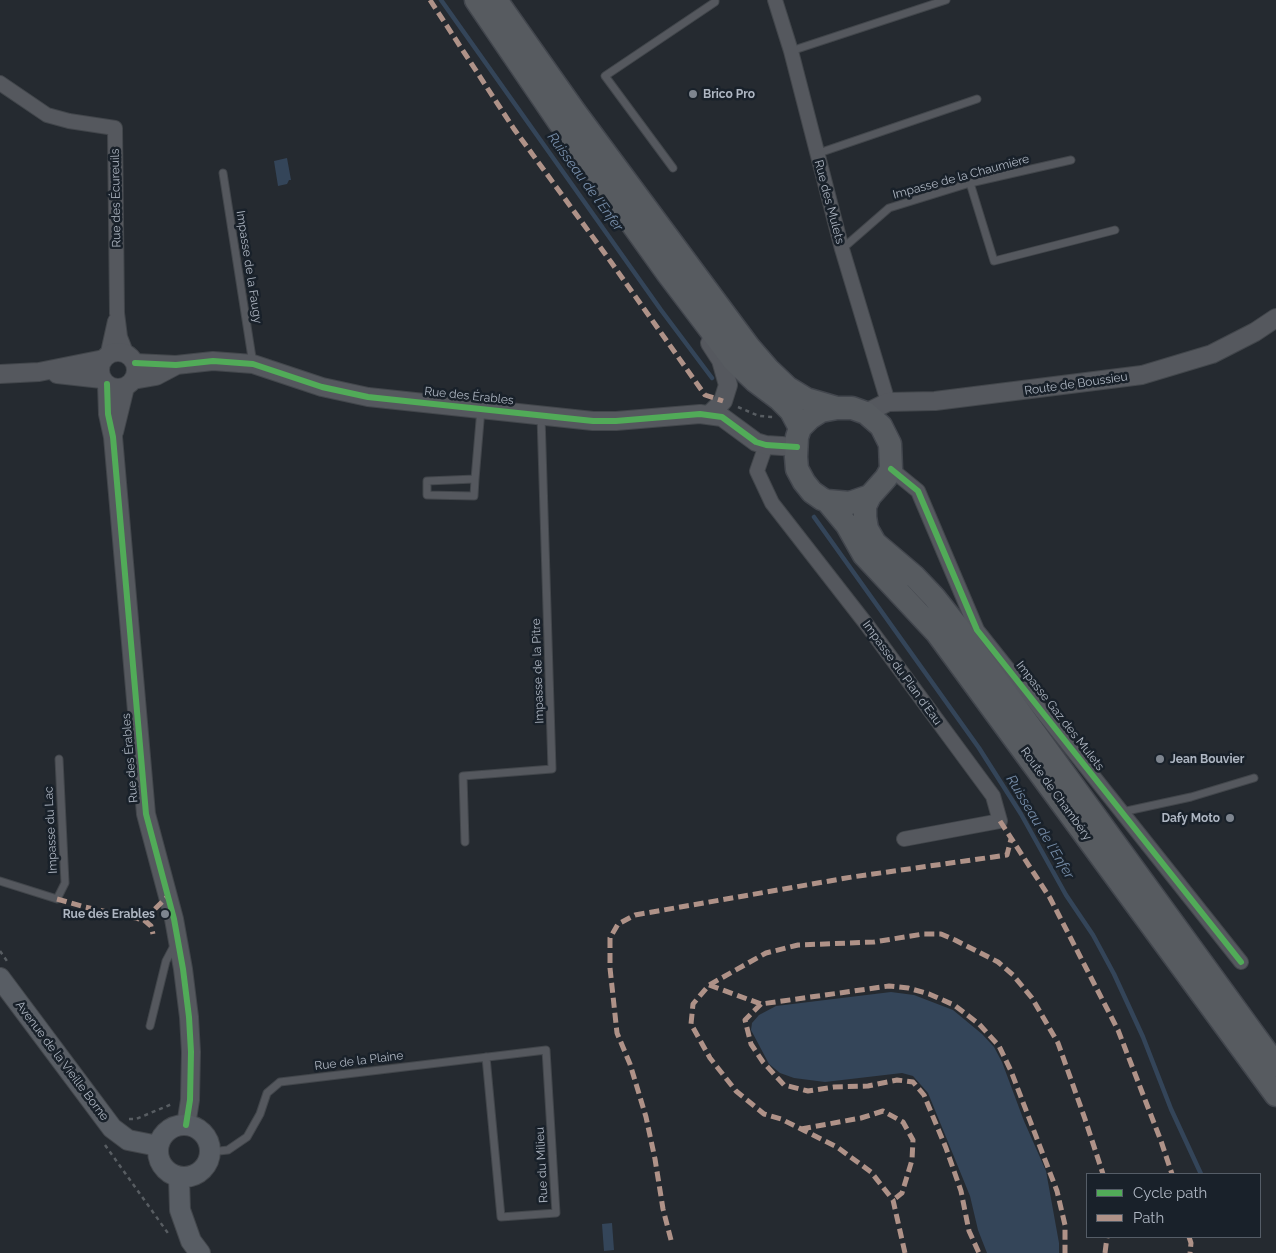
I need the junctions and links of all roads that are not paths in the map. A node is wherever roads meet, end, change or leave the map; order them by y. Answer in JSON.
{"nodes":[{"id":1,"x":476,"y":0,"type":"edge"},
{"id":2,"x":496,"y":0,"type":"edge"},
{"id":3,"x":715,"y":0,"type":"edge"},
{"id":4,"x":775,"y":0,"type":"edge"},
{"id":5,"x":946,"y":0,"type":"edge"},
{"id":6,"x":791,"y":51,"type":"junction"},
{"id":7,"x":0,"y":83,"type":"edge"},
{"id":8,"x":978,"y":99,"type":"dead end"},
{"id":9,"x":816,"y":154,"type":"junction"},
{"id":10,"x":1071,"y":160,"type":"dead end"},
{"id":11,"x":673,"y":168,"type":"dead end"},
{"id":12,"x":223,"y":173,"type":"dead end"},
{"id":13,"x":970,"y":184,"type":"junction"},
{"id":14,"x":1115,"y":230,"type":"dead end"},
{"id":15,"x":842,"y":249,"type":"junction"},
{"id":16,"x":668,"y":274,"type":"junction"},
{"id":17,"x":117,"y":313,"type":"junction"},
{"id":18,"x":1276,"y":318,"type":"edge"},
{"id":19,"x":105,"y":358,"type":"junction"},
{"id":20,"x":253,"y":364,"type":"junction"},
{"id":21,"x":130,"y":371,"type":"junction"},
{"id":22,"x":39,"y":372,"type":"junction"},
{"id":23,"x":0,"y":374,"type":"edge"},
{"id":24,"x":104,"y":382,"type":"junction"},
{"id":25,"x":888,"y":402,"type":"junction"},
{"id":26,"x":837,"y":408,"type":"junction"},
{"id":27,"x":481,"y":409,"type":"junction"},
{"id":28,"x":866,"y":413,"type":"junction"},
{"id":29,"x":709,"y":415,"type":"junction"},
{"id":30,"x":541,"y":416,"type":"junction"},
{"id":31,"x":796,"y":429,"type":"junction"},
{"id":32,"x":113,"y":437,"type":"junction"},
{"id":33,"x":766,"y":445,"type":"junction"},
{"id":34,"x":890,"y":469,"type":"junction"},
{"id":35,"x":474,"y":479,"type":"junction"},
{"id":36,"x":870,"y":496,"type":"junction"},
{"id":37,"x":827,"y":501,"type":"junction"},
{"id":38,"x":59,"y":759,"type":"dead end"},
{"id":39,"x":1254,"y":778,"type":"dead end"},
{"id":40,"x":1121,"y":812,"type":"junction"},
{"id":41,"x":904,"y":839,"type":"dead end"},
{"id":42,"x":465,"y":842,"type":"dead end"},
{"id":43,"x":0,"y":881,"type":"edge"},
{"id":44,"x":178,"y":939,"type":"junction"},
{"id":45,"x":1241,"y":962,"type":"dead end"},
{"id":46,"x":6,"y":972,"type":"edge"},
{"id":47,"x":150,"y":1026,"type":"dead end"},
{"id":48,"x":546,"y":1050,"type":"joint"},
{"id":49,"x":486,"y":1057,"type":"junction"},
{"id":50,"x":1276,"y":1065,"type":"edge"},
{"id":51,"x":1276,"y":1095,"type":"edge"},
{"id":52,"x":186,"y":1125,"type":"junction"},
{"id":53,"x":158,"y":1146,"type":"junction"},
{"id":54,"x":210,"y":1152,"type":"junction"},
{"id":55,"x":179,"y":1178,"type":"junction"},
{"id":56,"x":200,"y":1253,"type":"edge"}],
"edges":[{"from":1,"to":16,"type":"main road"},
{"from":2,"to":26,"type":"main road"},
{"from":3,"to":11,"type":"lane"},
{"from":4,"to":6,"type":"street","name":"Rue des Mulets"},
{"from":5,"to":6,"type":"lane"},
{"from":6,"to":9,"type":"street","name":"Rue des Mulets"},
{"from":7,"to":17,"type":"street","name":"Rue des Écureuils"},
{"from":8,"to":9,"type":"lane"},
{"from":9,"to":15,"type":"street","name":"Rue des Mulets"},
{"from":10,"to":13,"type":"lane","name":"Impasse de la Chaumière"},
{"from":12,"to":20,"type":"lane","name":"Impasse de la Faugy"},
{"from":13,"to":14,"type":"lane"},
{"from":13,"to":15,"type":"lane","name":"Impasse de la Chaumière"},
{"from":15,"to":25,"type":"street","name":"Rue des Mulets"},
{"from":16,"to":29,"type":"street"},
{"from":16,"to":31,"type":"main road"},
{"from":17,"to":19,"type":"street","name":"Rue des Écureuils"},
{"from":17,"to":21,"type":"street","name":"Rue des Écureuils"},
{"from":18,"to":25,"type":"street","name":"Route de Boussieu"},
{"from":19,"to":21,"type":"street"},
{"from":19,"to":22,"type":"street"},
{"from":19,"to":24,"type":"street"},
{"from":20,"to":21,"type":"street","name":"Rue des Érables"},
{"from":20,"to":27,"type":"street","name":"Rue des Érables"},
{"from":21,"to":24,"type":"street"},
{"from":21,"to":32,"type":"street","name":"Rue des Érables"},
{"from":22,"to":23,"type":"street"},
{"from":22,"to":24,"type":"street"},
{"from":24,"to":32,"type":"street","name":"Rue des Érables"},
{"from":25,"to":28,"type":"street","name":"Route de Boussieu"},
{"from":26,"to":28,"type":"main road"},
{"from":26,"to":31,"type":"main road"},
{"from":27,"to":30,"type":"street","name":"Rue des Érables"},
{"from":27,"to":35,"type":"lane"},
{"from":28,"to":34,"type":"main road"},
{"from":29,"to":30,"type":"street","name":"Rue des Érables"},
{"from":29,"to":33,"type":"street","name":"Rue des Érables"},
{"from":30,"to":42,"type":"lane","name":"Impasse de la Pitre"},
{"from":31,"to":33,"type":"street","name":"Rue des Érables"},
{"from":31,"to":37,"type":"main road"},
{"from":32,"to":44,"type":"street","name":"Rue des Érables"},
{"from":33,"to":41,"type":"street","name":"Impasse du Plan d'Eau"},
{"from":34,"to":36,"type":"main road"},
{"from":34,"to":40,"type":"street","name":"Impasse Gaz des Mulets"},
{"from":35,"to":35,"type":"lane"},
{"from":36,"to":37,"type":"main road"},
{"from":36,"to":50,"type":"main road","name":"Route de Chambéry"},
{"from":37,"to":51,"type":"main road","name":"Route de Chambéry"},
{"from":38,"to":43,"type":"lane","name":"Impasse du Lac"},
{"from":39,"to":40,"type":"lane"},
{"from":40,"to":45,"type":"street","name":"Impasse Gaz des Mulets"},
{"from":44,"to":47,"type":"lane"},
{"from":44,"to":52,"type":"street","name":"Rue des Érables"},
{"from":46,"to":53,"type":"main road","name":"Avenue de la Vieille Borne"},
{"from":48,"to":49,"type":"lane","name":"Rue de la Plaine"},
{"from":48,"to":49,"type":"lane","name":"Rue du Milieu"},
{"from":49,"to":54,"type":"lane","name":"Rue de la Plaine"},
{"from":52,"to":53,"type":"main road"},
{"from":52,"to":54,"type":"main road"},
{"from":53,"to":55,"type":"main road"},
{"from":54,"to":55,"type":"main road"},
{"from":55,"to":56,"type":"main road"}]}
